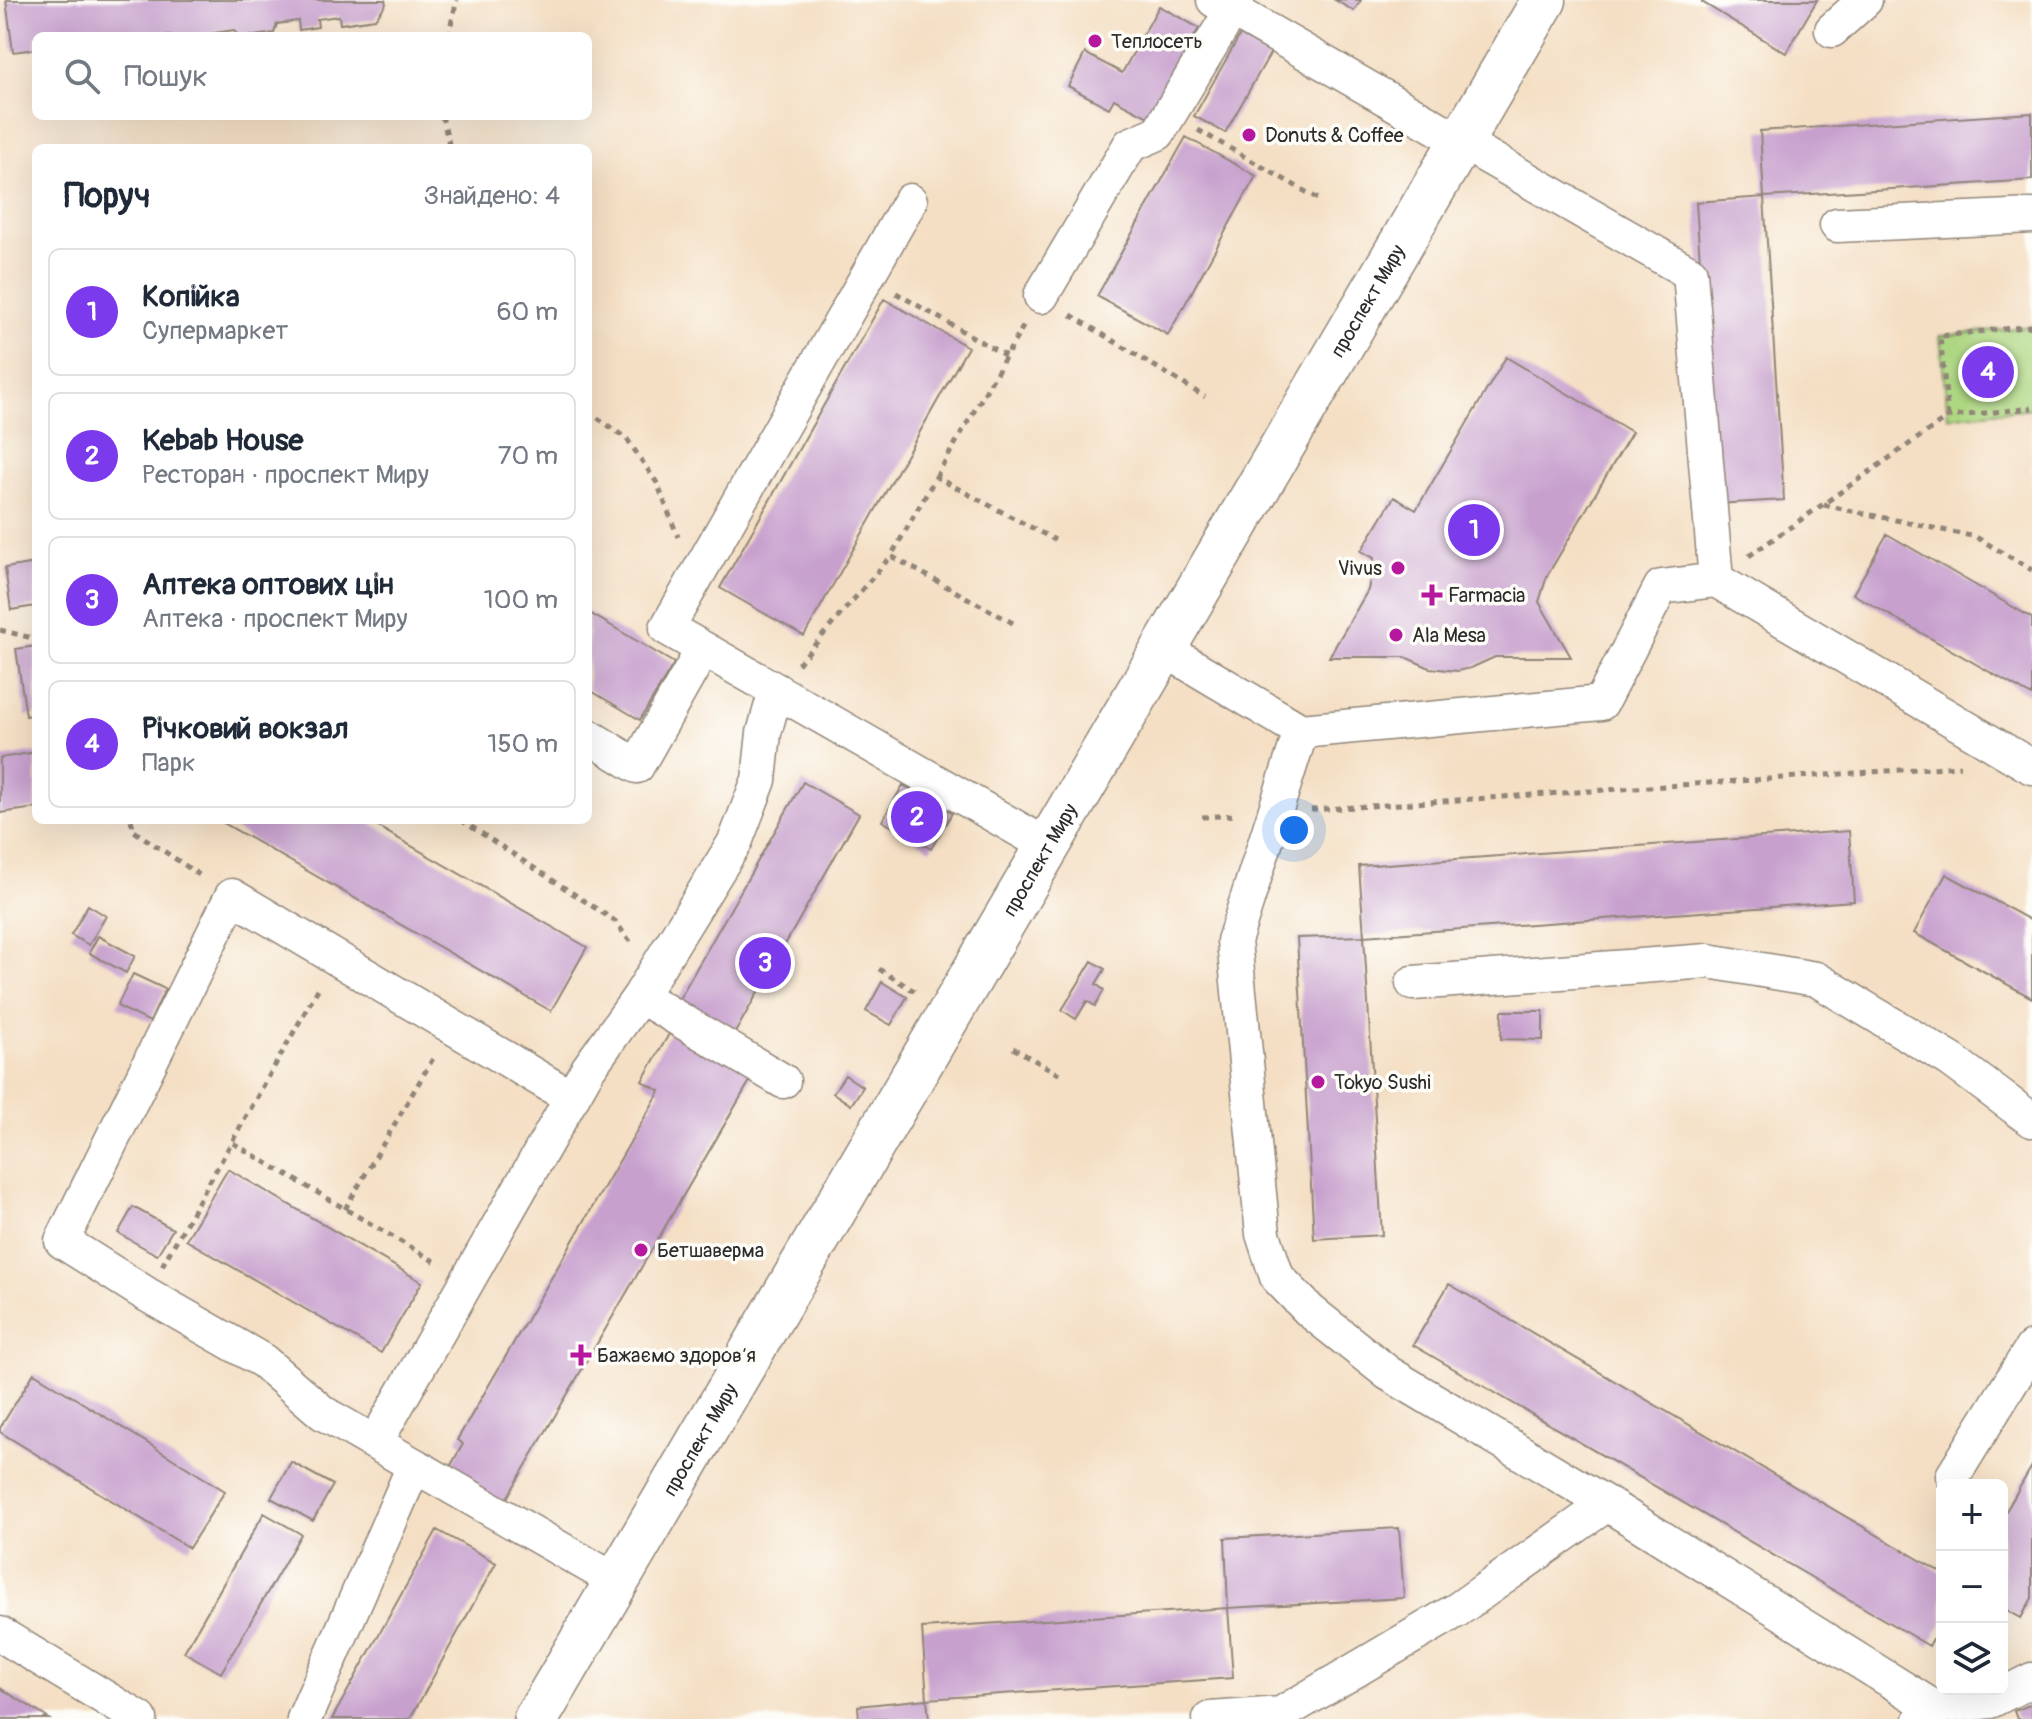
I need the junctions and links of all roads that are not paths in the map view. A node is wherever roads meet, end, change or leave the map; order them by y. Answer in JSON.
{"nodes":[{"id":1,"x":1544,"y":0,"type":"edge"},
{"id":2,"x":1865,"y":0,"type":"edge"},
{"id":3,"x":1228,"y":3,"type":"edge"},
{"id":4,"x":1832,"y":30,"type":"dead end"},
{"id":5,"x":1459,"y":142,"type":"junction"},
{"id":6,"x":910,"y":201,"type":"dead end"},
{"id":7,"x":2032,"y":216,"type":"edge"},
{"id":8,"x":1837,"y":225,"type":"dead end"},
{"id":9,"x":1041,"y":296,"type":"road end"},
{"id":10,"x":1716,"y":580,"type":"junction"},
{"id":11,"x":1162,"y":648,"type":"junction"},
{"id":12,"x":703,"y":649,"type":"junction"},
{"id":13,"x":776,"y":690,"type":"junction"},
{"id":14,"x":1301,"y":731,"type":"junction"},
{"id":15,"x":592,"y":738,"type":"edge"},
{"id":16,"x":2032,"y":767,"type":"edge"},
{"id":17,"x":1048,"y":846,"type":"junction"},
{"id":18,"x":1413,"y":983,"type":"dead end"},
{"id":19,"x":640,"y":996,"type":"junction"},
{"id":20,"x":783,"y":1081,"type":"dead end"},
{"id":21,"x":572,"y":1098,"type":"junction"},
{"id":22,"x":2032,"y":1120,"type":"edge"},
{"id":23,"x":2032,"y":1348,"type":"edge"},
{"id":24,"x":375,"y":1443,"type":"junction"},
{"id":25,"x":414,"y":1466,"type":"junction"},
{"id":26,"x":1953,"y":1476,"type":"dead end"},
{"id":27,"x":1607,"y":1504,"type":"junction"},
{"id":28,"x":618,"y":1582,"type":"junction"},
{"id":29,"x":0,"y":1634,"type":"edge"},
{"id":30,"x":2032,"y":1680,"type":"edge"},
{"id":31,"x":1993,"y":1710,"type":"edge"},
{"id":32,"x":1927,"y":1713,"type":"edge"},
{"id":33,"x":140,"y":1719,"type":"edge"},
{"id":34,"x":304,"y":1719,"type":"edge"},
{"id":35,"x":536,"y":1719,"type":"edge"},
{"id":36,"x":1210,"y":1719,"type":"edge"}],
"edges":[{"from":1,"to":5,"type":"main road","name":"проспект Миру"},
{"from":2,"to":4,"type":"street"},
{"from":3,"to":5,"type":"street"},
{"from":3,"to":9,"type":"street"},
{"from":5,"to":10,"type":"street"},
{"from":5,"to":11,"type":"main road","name":"проспект Миру"},
{"from":6,"to":12,"type":"street"},
{"from":7,"to":8,"type":"street"},
{"from":10,"to":14,"type":"street"},
{"from":10,"to":16,"type":"street"},
{"from":11,"to":14,"type":"street"},
{"from":11,"to":17,"type":"main road","name":"проспект Миру"},
{"from":12,"to":13,"type":"street"},
{"from":12,"to":15,"type":"street"},
{"from":13,"to":17,"type":"street"},
{"from":13,"to":19,"type":"street"},
{"from":14,"to":27,"type":"street"},
{"from":17,"to":28,"type":"main road","name":"проспект Миру"},
{"from":18,"to":22,"type":"street"},
{"from":19,"to":20,"type":"street"},
{"from":19,"to":21,"type":"street"},
{"from":21,"to":24,"type":"street"},
{"from":21,"to":24,"type":"street"},
{"from":23,"to":26,"type":"street"},
{"from":24,"to":25,"type":"street"},
{"from":25,"to":28,"type":"street"},
{"from":25,"to":34,"type":"street"},
{"from":27,"to":32,"type":"street"},
{"from":27,"to":36,"type":"street"},
{"from":28,"to":35,"type":"main road","name":"проспект Миру"},
{"from":29,"to":33,"type":"street"},
{"from":30,"to":31,"type":"street"},
{"from":31,"to":32,"type":"street"}]}
